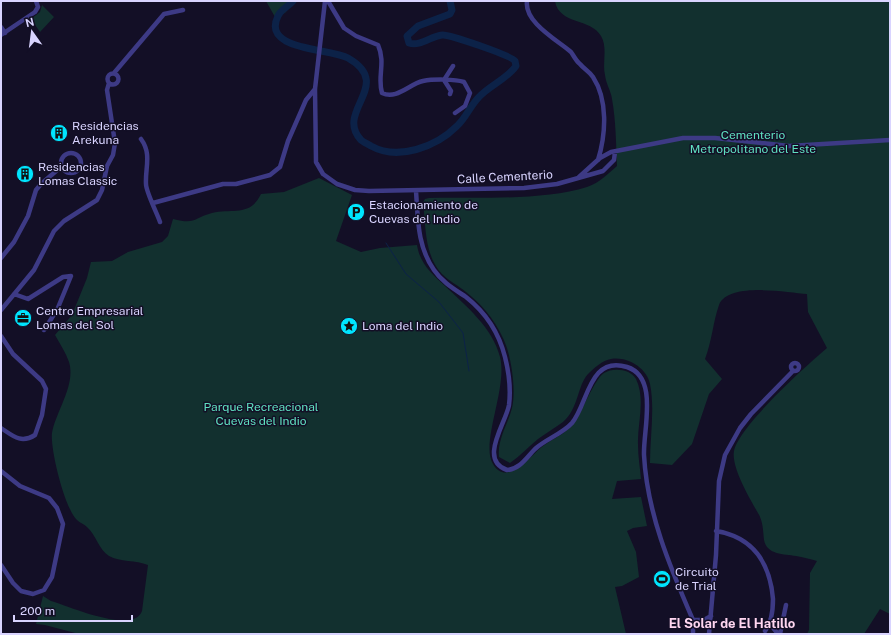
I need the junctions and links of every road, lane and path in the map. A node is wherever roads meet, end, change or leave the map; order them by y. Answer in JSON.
{"nodes":[{"id":1,"x":36,"y":1,"type":"edge"},
{"id":2,"x":326,"y":1,"type":"edge"},
{"id":3,"x":527,"y":1,"type":"edge"},
{"id":4,"x":183,"y":10,"type":"dead end"},
{"id":5,"x":1,"y":27,"type":"edge"},
{"id":6,"x":3,"y":34,"type":"edge"},
{"id":7,"x":453,"y":66,"type":"dead end"},
{"id":8,"x":114,"y":73,"type":"junction"},
{"id":9,"x":444,"y":80,"type":"junction"},
{"id":10,"x":109,"y":83,"type":"junction"},
{"id":11,"x":315,"y":89,"type":"junction"},
{"id":12,"x":450,"y":94,"type":"dead end"},
{"id":13,"x":455,"y":113,"type":"dead end"},
{"id":14,"x":140,"y":139,"type":"dead end"},
{"id":15,"x":890,"y":140,"type":"edge"},
{"id":16,"x":615,"y":152,"type":"junction"},
{"id":17,"x":599,"y":159,"type":"junction"},
{"id":18,"x":62,"y":166,"type":"junction"},
{"id":19,"x":607,"y":168,"type":"junction"},
{"id":20,"x":576,"y":180,"type":"junction"},
{"id":21,"x":416,"y":190,"type":"junction"},
{"id":22,"x":153,"y":203,"type":"junction"},
{"id":23,"x":160,"y":222,"type":"dead end"},
{"id":24,"x":1,"y":258,"type":"edge"},
{"id":25,"x":14,"y":294,"type":"junction"},
{"id":26,"x":1,"y":310,"type":"edge"},
{"id":27,"x":44,"y":330,"type":"dead end"},
{"id":28,"x":1,"y":336,"type":"edge"},
{"id":29,"x":793,"y":371,"type":"dead end"},
{"id":30,"x":1,"y":428,"type":"edge"},
{"id":31,"x":1,"y":471,"type":"edge"},
{"id":32,"x":716,"y":531,"type":"junction"},
{"id":33,"x":1,"y":565,"type":"edge"},
{"id":34,"x":786,"y":605,"type":"dead end"},
{"id":35,"x":711,"y":616,"type":"junction"},
{"id":36,"x":693,"y":620,"type":"junction"},
{"id":37,"x":770,"y":624,"type":"junction"},
{"id":38,"x":765,"y":630,"type":"dead end"},
{"id":39,"x":693,"y":634,"type":"edge"},
{"id":40,"x":709,"y":634,"type":"edge"},
{"id":41,"x":779,"y":634,"type":"edge"}],
"edges":[{"from":1,"to":6,"type":"street"},
{"from":2,"to":9,"type":"street"},
{"from":2,"to":11,"type":"street","name":"Calle Cementerio"},
{"from":3,"to":17,"type":"street"},
{"from":4,"to":8,"type":"street"},
{"from":5,"to":6,"type":"street"},
{"from":7,"to":9,"type":"street"},
{"from":8,"to":10,"type":"street"},
{"from":8,"to":10,"type":"street"},
{"from":9,"to":12,"type":"street"},
{"from":9,"to":13,"type":"street"},
{"from":10,"to":25,"type":"street"},
{"from":11,"to":21,"type":"street","name":"Calle Cementerio"},
{"from":11,"to":22,"type":"street"},
{"from":14,"to":22,"type":"street"},
{"from":15,"to":16,"type":"street"},
{"from":16,"to":17,"type":"street"},
{"from":16,"to":19,"type":"street"},
{"from":17,"to":19,"type":"street"},
{"from":17,"to":20,"type":"street"},
{"from":18,"to":18,"type":"street"},
{"from":18,"to":24,"type":"street"},
{"from":19,"to":20,"type":"street","name":"Calle Cementerio"},
{"from":20,"to":21,"type":"street","name":"Calle Cementerio"},
{"from":21,"to":36,"type":"street"},
{"from":22,"to":23,"type":"street"},
{"from":25,"to":26,"type":"street"},
{"from":25,"to":27,"type":"street"},
{"from":28,"to":30,"type":"street"},
{"from":29,"to":32,"type":"street"},
{"from":31,"to":33,"type":"street"},
{"from":32,"to":35,"type":"street"},
{"from":32,"to":37,"type":"street"},
{"from":34,"to":41,"type":"street"},
{"from":35,"to":36,"type":"street"},
{"from":35,"to":40,"type":"street"},
{"from":36,"to":39,"type":"street"},
{"from":37,"to":38,"type":"street"},
{"from":37,"to":41,"type":"street"}]}
